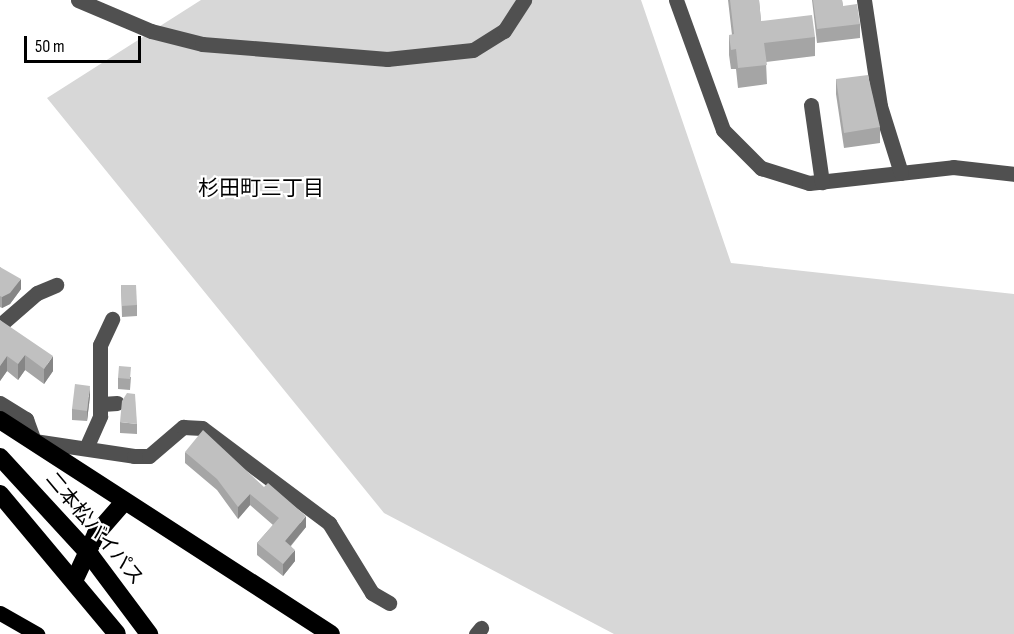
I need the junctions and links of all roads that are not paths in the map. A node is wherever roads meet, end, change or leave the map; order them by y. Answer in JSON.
{"nodes":[{"id":1,"x":78,"y":0,"type":"edge"},
{"id":2,"x":524,"y":0,"type":"edge"},
{"id":3,"x":676,"y":0,"type":"edge"},
{"id":4,"x":864,"y":0,"type":"edge"},
{"id":5,"x":811,"y":105,"type":"dead end"},
{"id":6,"x":901,"y":173,"type":"junction"},
{"id":7,"x":1014,"y":174,"type":"edge"},
{"id":8,"x":822,"y":182,"type":"junction"},
{"id":9,"x":56,"y":285,"type":"dead end"},
{"id":10,"x":112,"y":320,"type":"dead end"},
{"id":11,"x":0,"y":325,"type":"edge"},
{"id":12,"x":0,"y":404,"type":"edge"},
{"id":13,"x":0,"y":420,"type":"edge"},
{"id":14,"x":34,"y":441,"type":"junction"},
{"id":15,"x":86,"y":448,"type":"junction"},
{"id":16,"x":0,"y":457,"type":"edge"},
{"id":17,"x":0,"y":494,"type":"edge"},
{"id":18,"x":123,"y":503,"type":"junction"},
{"id":19,"x":90,"y":555,"type":"junction"},
{"id":20,"x":74,"y":581,"type":"junction"},
{"id":21,"x":389,"y":603,"type":"dead end"},
{"id":22,"x":0,"y":614,"type":"edge"},
{"id":23,"x":114,"y":630,"type":"edge"},
{"id":24,"x":37,"y":634,"type":"edge"},
{"id":25,"x":148,"y":634,"type":"edge"},
{"id":26,"x":331,"y":634,"type":"edge"}],
"edges":[{"from":1,"to":2,"type":"street"},
{"from":3,"to":8,"type":"street"},
{"from":4,"to":6,"type":"street"},
{"from":5,"to":8,"type":"street"},
{"from":6,"to":7,"type":"street"},
{"from":6,"to":8,"type":"street"},
{"from":9,"to":11,"type":"street"},
{"from":10,"to":15,"type":"street"},
{"from":12,"to":14,"type":"street"},
{"from":13,"to":14,"type":"highway"},
{"from":14,"to":15,"type":"street"},
{"from":14,"to":18,"type":"highway"},
{"from":15,"to":21,"type":"street"},
{"from":16,"to":19,"type":"highway","name":"二本松バイパス"},
{"from":17,"to":20,"type":"highway"},
{"from":18,"to":19,"type":"highway"},
{"from":18,"to":26,"type":"highway"},
{"from":19,"to":20,"type":"highway"},
{"from":19,"to":25,"type":"highway","name":"二本松バイパス"},
{"from":20,"to":23,"type":"highway"},
{"from":22,"to":24,"type":"main road"}]}
